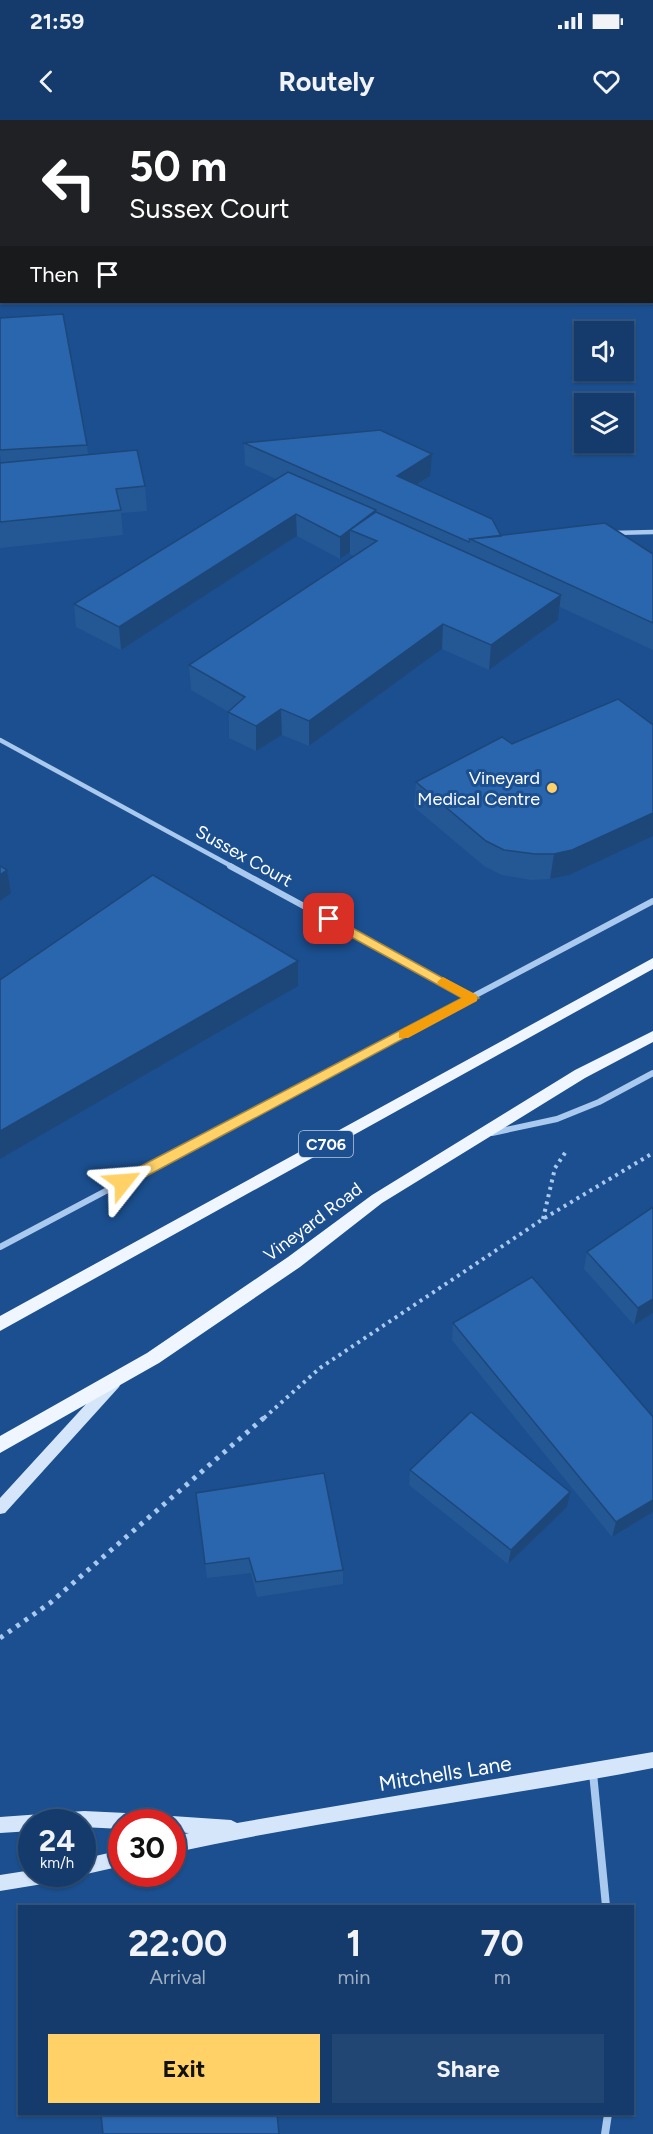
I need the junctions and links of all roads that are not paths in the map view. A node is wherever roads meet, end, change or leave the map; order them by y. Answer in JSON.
{"nodes":[{"id":1,"x":653,"y":532,"type":"edge"},
{"id":2,"x":606,"y":533,"type":"edge"},
{"id":3,"x":0,"y":740,"type":"edge"},
{"id":4,"x":653,"y":901,"type":"edge"},
{"id":5,"x":653,"y":963,"type":"edge"},
{"id":6,"x":473,"y":998,"type":"junction"},
{"id":7,"x":653,"y":1036,"type":"edge"},
{"id":8,"x":653,"y":1073,"type":"edge"},
{"id":9,"x":480,"y":1136,"type":"junction"},
{"id":10,"x":0,"y":1247,"type":"edge"},
{"id":11,"x":0,"y":1324,"type":"edge"},
{"id":12,"x":117,"y":1380,"type":"junction"},
{"id":13,"x":0,"y":1445,"type":"edge"},
{"id":14,"x":0,"y":1508,"type":"edge"},
{"id":15,"x":653,"y":1760,"type":"edge"},
{"id":16,"x":592,"y":1772,"type":"junction"},
{"id":17,"x":18,"y":1824,"type":"edge"},
{"id":18,"x":0,"y":1825,"type":"edge"},
{"id":19,"x":186,"y":1825,"type":"edge"},
{"id":20,"x":244,"y":1828,"type":"junction"},
{"id":21,"x":186,"y":1842,"type":"edge"},
{"id":22,"x":18,"y":1880,"type":"edge"},
{"id":23,"x":0,"y":1883,"type":"edge"},
{"id":24,"x":606,"y":1905,"type":"edge"},
{"id":25,"x":608,"y":2115,"type":"edge"},
{"id":26,"x":606,"y":2134,"type":"edge"}],
"edges":[{"from":1,"to":2,"type":"street"},
{"from":3,"to":6,"type":"street","name":"Sussex Court"},
{"from":4,"to":6,"type":"street"},
{"from":5,"to":11,"type":"main road","number":"C706"},
{"from":6,"to":10,"type":"street"},
{"from":7,"to":9,"type":"main road","name":"Vineyard Road"},
{"from":8,"to":9,"type":"street"},
{"from":9,"to":12,"type":"main road","name":"Vineyard Road"},
{"from":12,"to":13,"type":"main road","name":"Vineyard Road"},
{"from":12,"to":14,"type":"street"},
{"from":15,"to":16,"type":"street","name":"Mitchells Lane"},
{"from":16,"to":20,"type":"street","name":"Mitchells Lane"},
{"from":16,"to":24,"type":"street"},
{"from":17,"to":18,"type":"street"},
{"from":19,"to":20,"type":"street","name":"Mitchells Lane"},
{"from":20,"to":21,"type":"street","name":"Mitchells Lane"},
{"from":22,"to":23,"type":"street"},
{"from":25,"to":26,"type":"street"}]}
